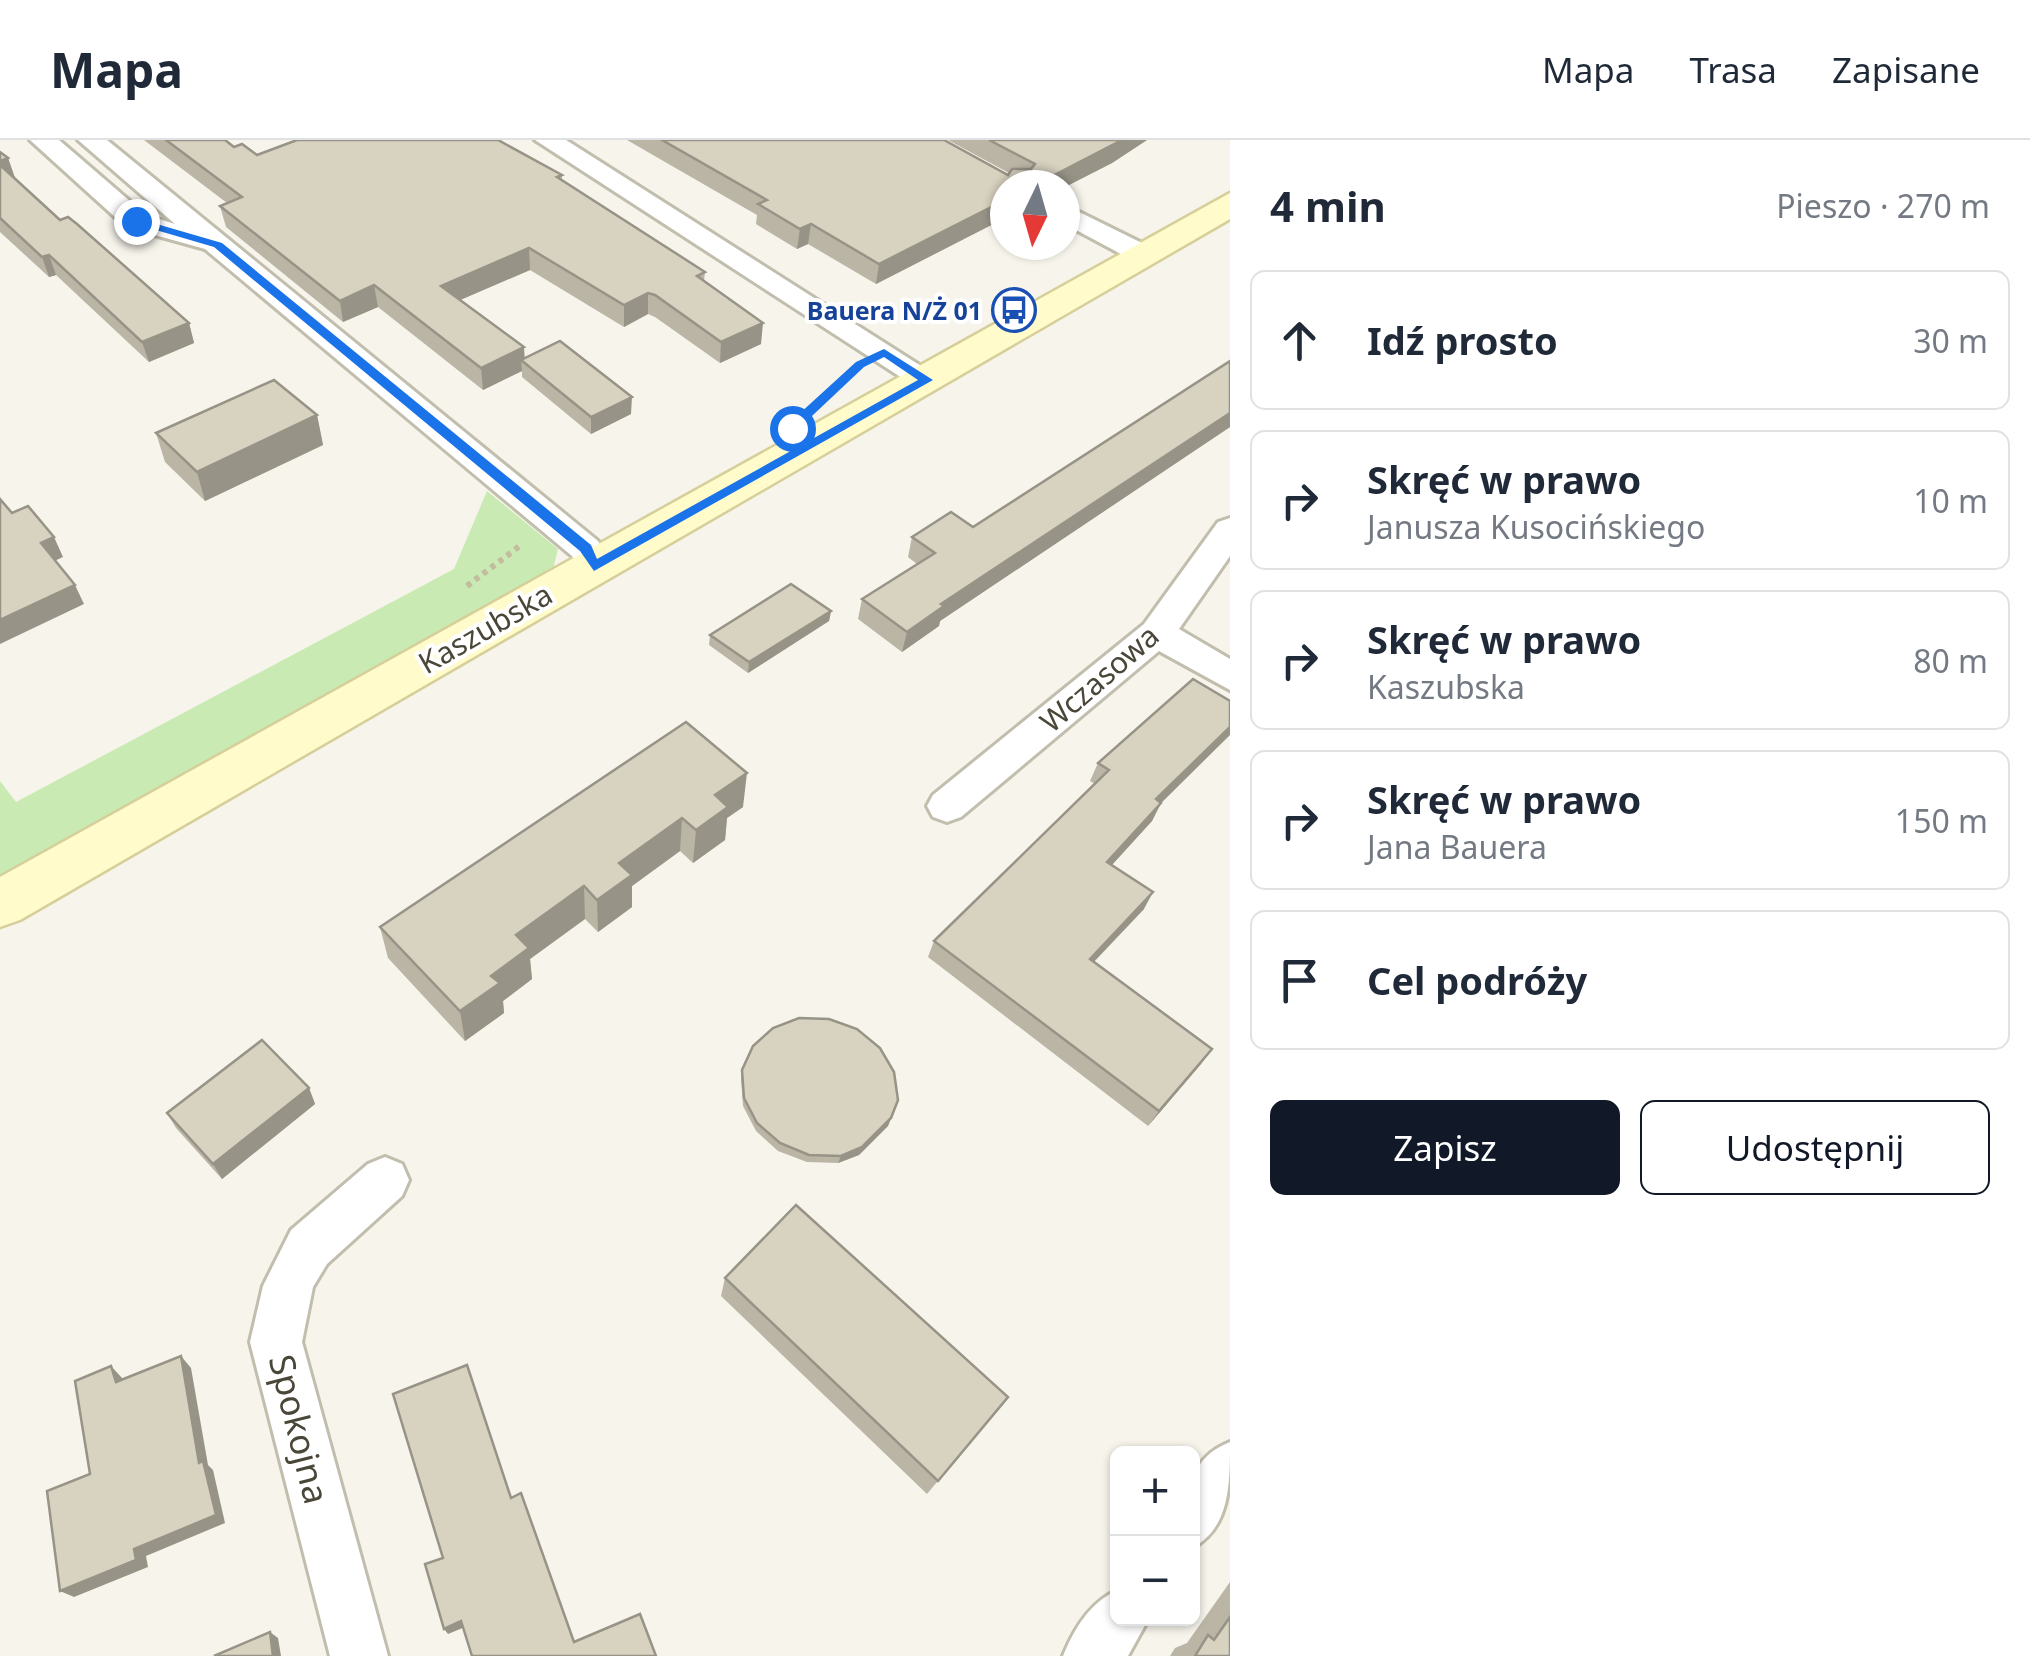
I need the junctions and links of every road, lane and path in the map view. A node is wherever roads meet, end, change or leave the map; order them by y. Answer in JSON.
{"nodes":[{"id":1,"x":43,"y":140,"type":"edge"},
{"id":2,"x":90,"y":140,"type":"edge"},
{"id":3,"x":548,"y":140,"type":"edge"},
{"id":4,"x":134,"y":176,"type":"junction"},
{"id":5,"x":100,"y":189,"type":"junction"},
{"id":6,"x":1230,"y":204,"type":"edge"},
{"id":7,"x":1080,"y":221,"type":"edge"},
{"id":8,"x":218,"y":245,"type":"junction"},
{"id":9,"x":1144,"y":254,"type":"junction"},
{"id":10,"x":927,"y":380,"type":"junction"},
{"id":11,"x":1230,"y":530,"type":"edge"},
{"id":12,"x":594,"y":566,"type":"junction"},
{"id":13,"x":1156,"y":634,"type":"junction"},
{"id":14,"x":1230,"y":676,"type":"edge"},
{"id":15,"x":947,"y":806,"type":"dead end"},
{"id":16,"x":0,"y":904,"type":"edge"},
{"id":17,"x":385,"y":1180,"type":"dead end"},
{"id":18,"x":1230,"y":1468,"type":"edge"},
{"id":19,"x":1200,"y":1509,"type":"edge"},
{"id":20,"x":1114,"y":1626,"type":"edge"},
{"id":21,"x":359,"y":1656,"type":"edge"},
{"id":22,"x":1092,"y":1656,"type":"edge"}],
"edges":[{"from":1,"to":5,"type":"street"},
{"from":2,"to":4,"type":"street"},
{"from":3,"to":10,"type":"street"},
{"from":4,"to":5,"type":"street"},
{"from":4,"to":8,"type":"street"},
{"from":5,"to":8,"type":"street"},
{"from":6,"to":9,"type":"main road","name":"Kaszubska"},
{"from":7,"to":9,"type":"street"},
{"from":8,"to":12,"type":"street"},
{"from":9,"to":10,"type":"main road","name":"Kaszubska"},
{"from":10,"to":12,"type":"main road","name":"Kaszubska"},
{"from":11,"to":13,"type":"street","name":"Wczasowa"},
{"from":12,"to":16,"type":"main road","name":"Kaszubska"},
{"from":13,"to":14,"type":"street"},
{"from":13,"to":15,"type":"street","name":"Wczasowa"},
{"from":17,"to":21,"type":"street","name":"Spokojna"},
{"from":18,"to":19,"type":"street"},
{"from":20,"to":22,"type":"street"}]}
